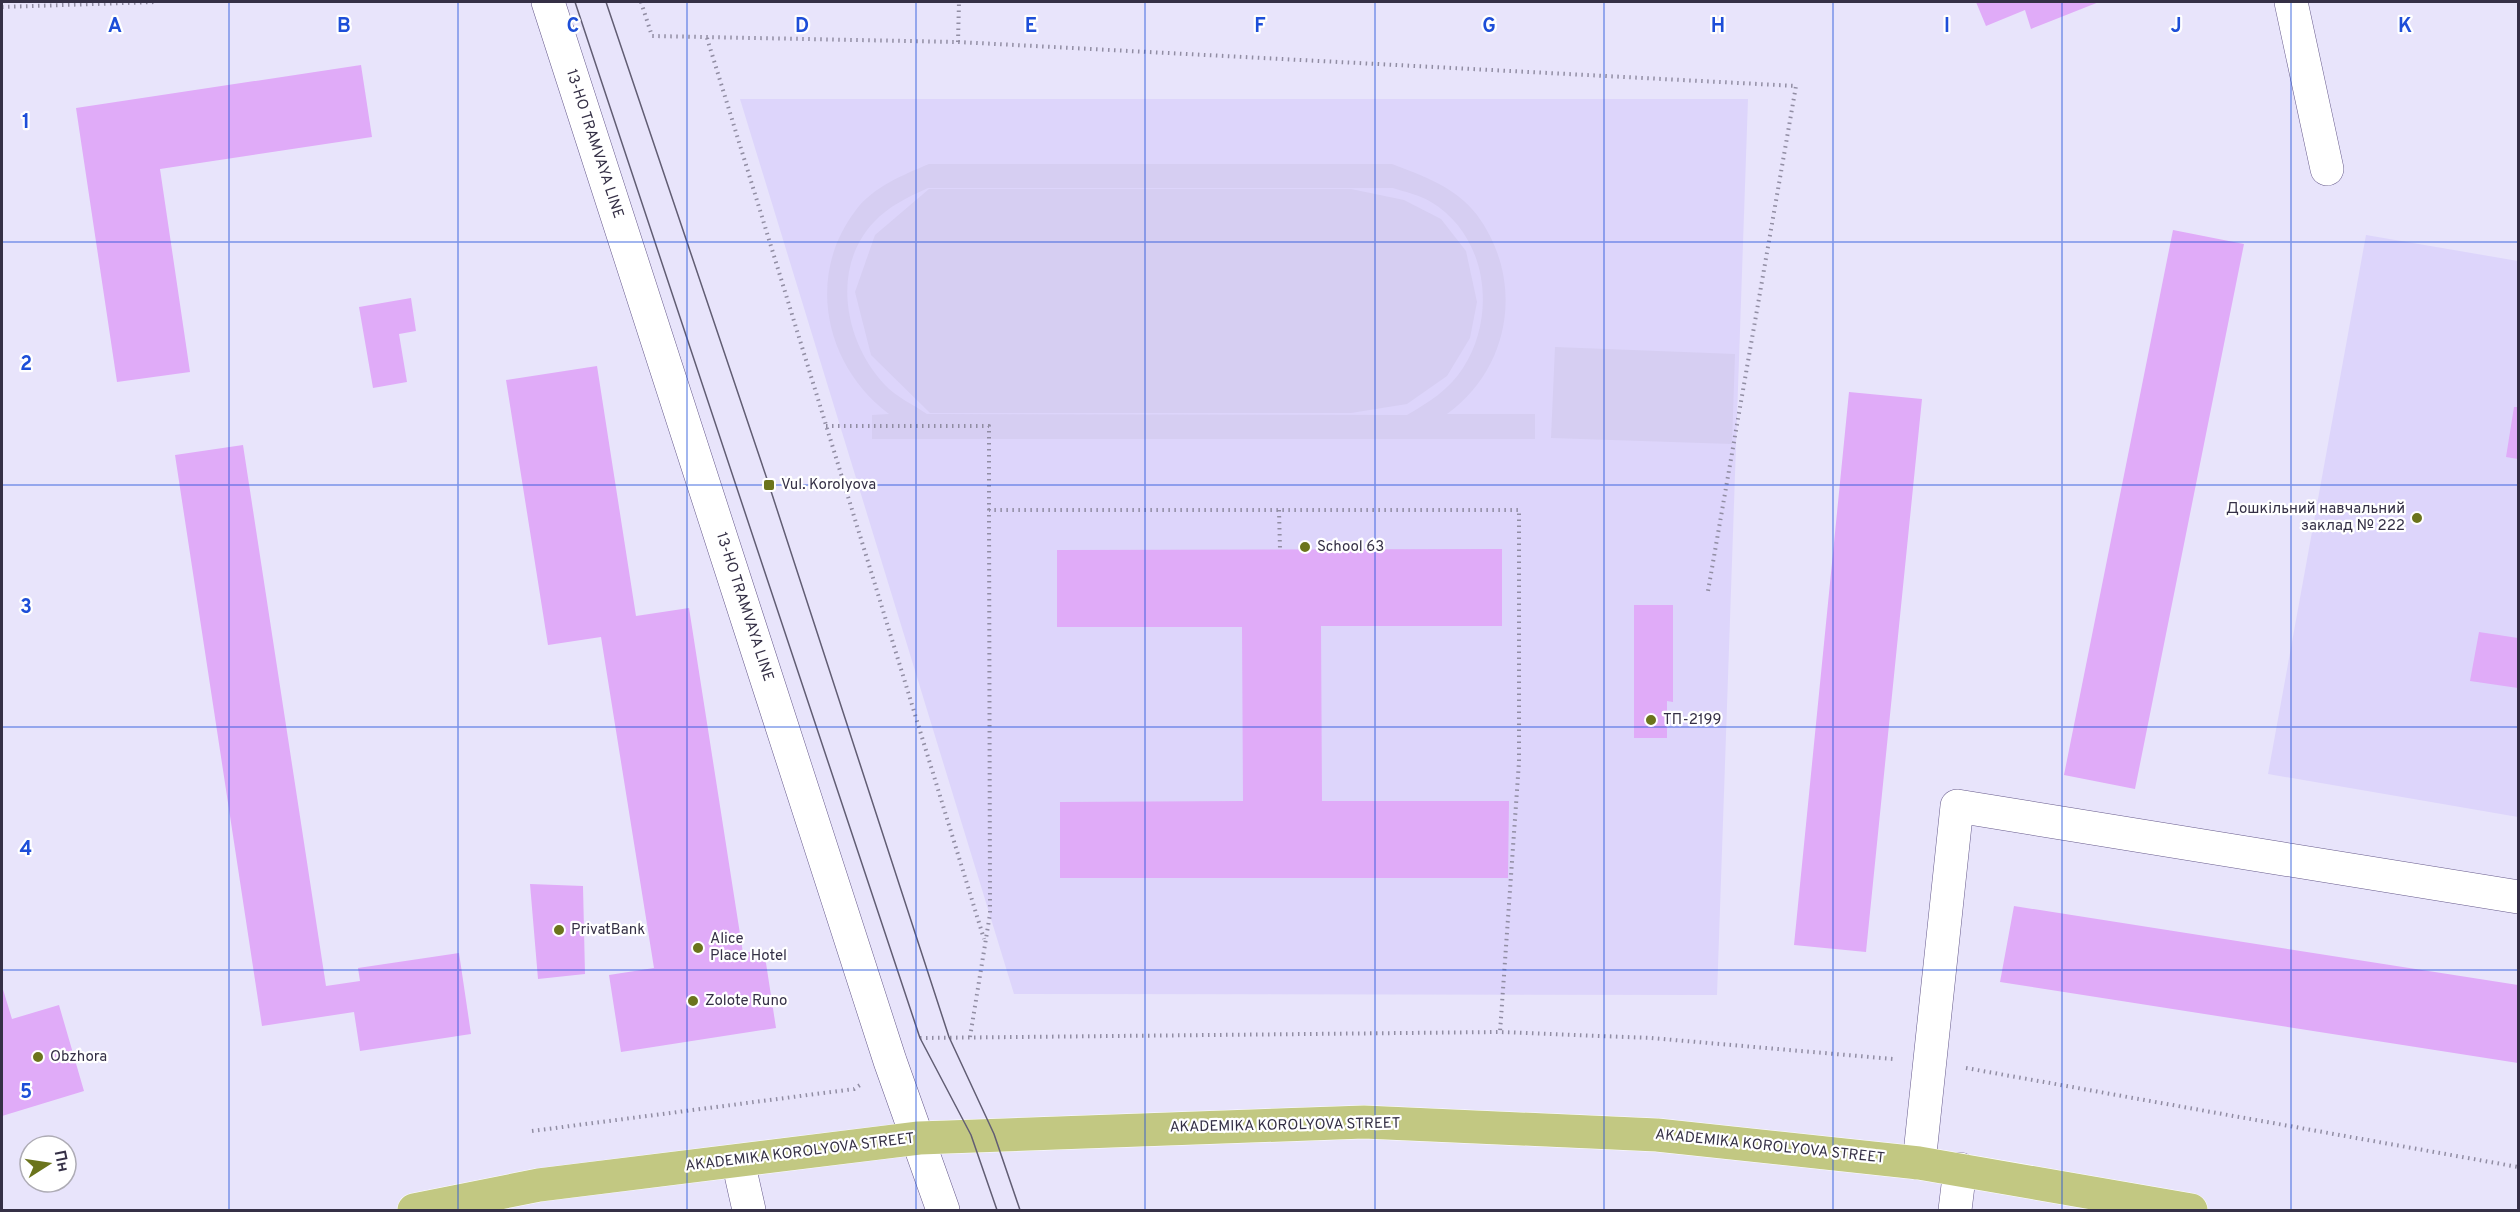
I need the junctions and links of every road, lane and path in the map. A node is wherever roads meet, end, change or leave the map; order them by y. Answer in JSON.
{"nodes":[{"id":1,"x":156,"y":2,"type":"edge"},
{"id":2,"x":548,"y":2,"type":"edge"},
{"id":3,"x":641,"y":2,"type":"edge"},
{"id":4,"x":959,"y":2,"type":"edge"},
{"id":5,"x":2291,"y":2,"type":"edge"},
{"id":6,"x":2,"y":7,"type":"edge"},
{"id":7,"x":707,"y":38,"type":"junction"},
{"id":8,"x":958,"y":42,"type":"junction"},
{"id":9,"x":2327,"y":169,"type":"dead end"},
{"id":10,"x":826,"y":426,"type":"junction"},
{"id":11,"x":989,"y":510,"type":"junction"},
{"id":12,"x":1279,"y":510,"type":"junction"},
{"id":13,"x":1280,"y":549,"type":"dead end"},
{"id":14,"x":1708,"y":591,"type":"dead end"},
{"id":15,"x":2518,"y":897,"type":"edge"},
{"id":16,"x":984,"y":940,"type":"junction"},
{"id":17,"x":1500,"y":1032,"type":"junction"},
{"id":18,"x":1929,"y":1062,"type":"junction"},
{"id":19,"x":854,"y":1089,"type":"dead end"},
{"id":20,"x":532,"y":1131,"type":"dead end"},
{"id":21,"x":919,"y":1138,"type":"junction"},
{"id":22,"x":738,"y":1161,"type":"junction"},
{"id":23,"x":1919,"y":1162,"type":"junction"},
{"id":24,"x":2518,"y":1167,"type":"edge"},
{"id":25,"x":1960,"y":1169,"type":"junction"},
{"id":26,"x":414,"y":1210,"type":"edge"},
{"id":27,"x":749,"y":1210,"type":"edge"},
{"id":28,"x":943,"y":1210,"type":"edge"},
{"id":29,"x":1955,"y":1210,"type":"edge"},
{"id":30,"x":2191,"y":1210,"type":"edge"}],
"edges":[{"from":1,"to":6,"type":"path"},
{"from":2,"to":21,"type":"street","name":"13-HO TRAMVAYA LINE"},
{"from":3,"to":7,"type":"path"},
{"from":4,"to":8,"type":"path"},
{"from":5,"to":9,"type":"street"},
{"from":7,"to":8,"type":"path"},
{"from":7,"to":10,"type":"path"},
{"from":8,"to":14,"type":"path"},
{"from":10,"to":11,"type":"path"},
{"from":10,"to":16,"type":"path"},
{"from":11,"to":12,"type":"path"},
{"from":11,"to":16,"type":"path"},
{"from":12,"to":13,"type":"path"},
{"from":12,"to":17,"type":"path"},
{"from":15,"to":18,"type":"street"},
{"from":16,"to":17,"type":"path"},
{"from":17,"to":18,"type":"path"},
{"from":18,"to":23,"type":"street"},
{"from":18,"to":24,"type":"path"},
{"from":19,"to":20,"type":"path"},
{"from":21,"to":22,"type":"main road","name":"AKADEMIKA KOROLYOVA STREET"},
{"from":21,"to":23,"type":"main road","name":"AKADEMIKA KOROLYOVA STREET"},
{"from":21,"to":28,"type":"street","name":"13-HO TRAMVAYA LINE"},
{"from":22,"to":26,"type":"main road","name":"AKADEMIKA KOROLYOVA STREET"},
{"from":22,"to":27,"type":"street"},
{"from":23,"to":25,"type":"main road","name":"AKADEMIKA KOROLYOVA STREET"},
{"from":25,"to":29,"type":"street"},
{"from":25,"to":30,"type":"main road","name":"AKADEMIKA KOROLYOVA STREET"}]}
